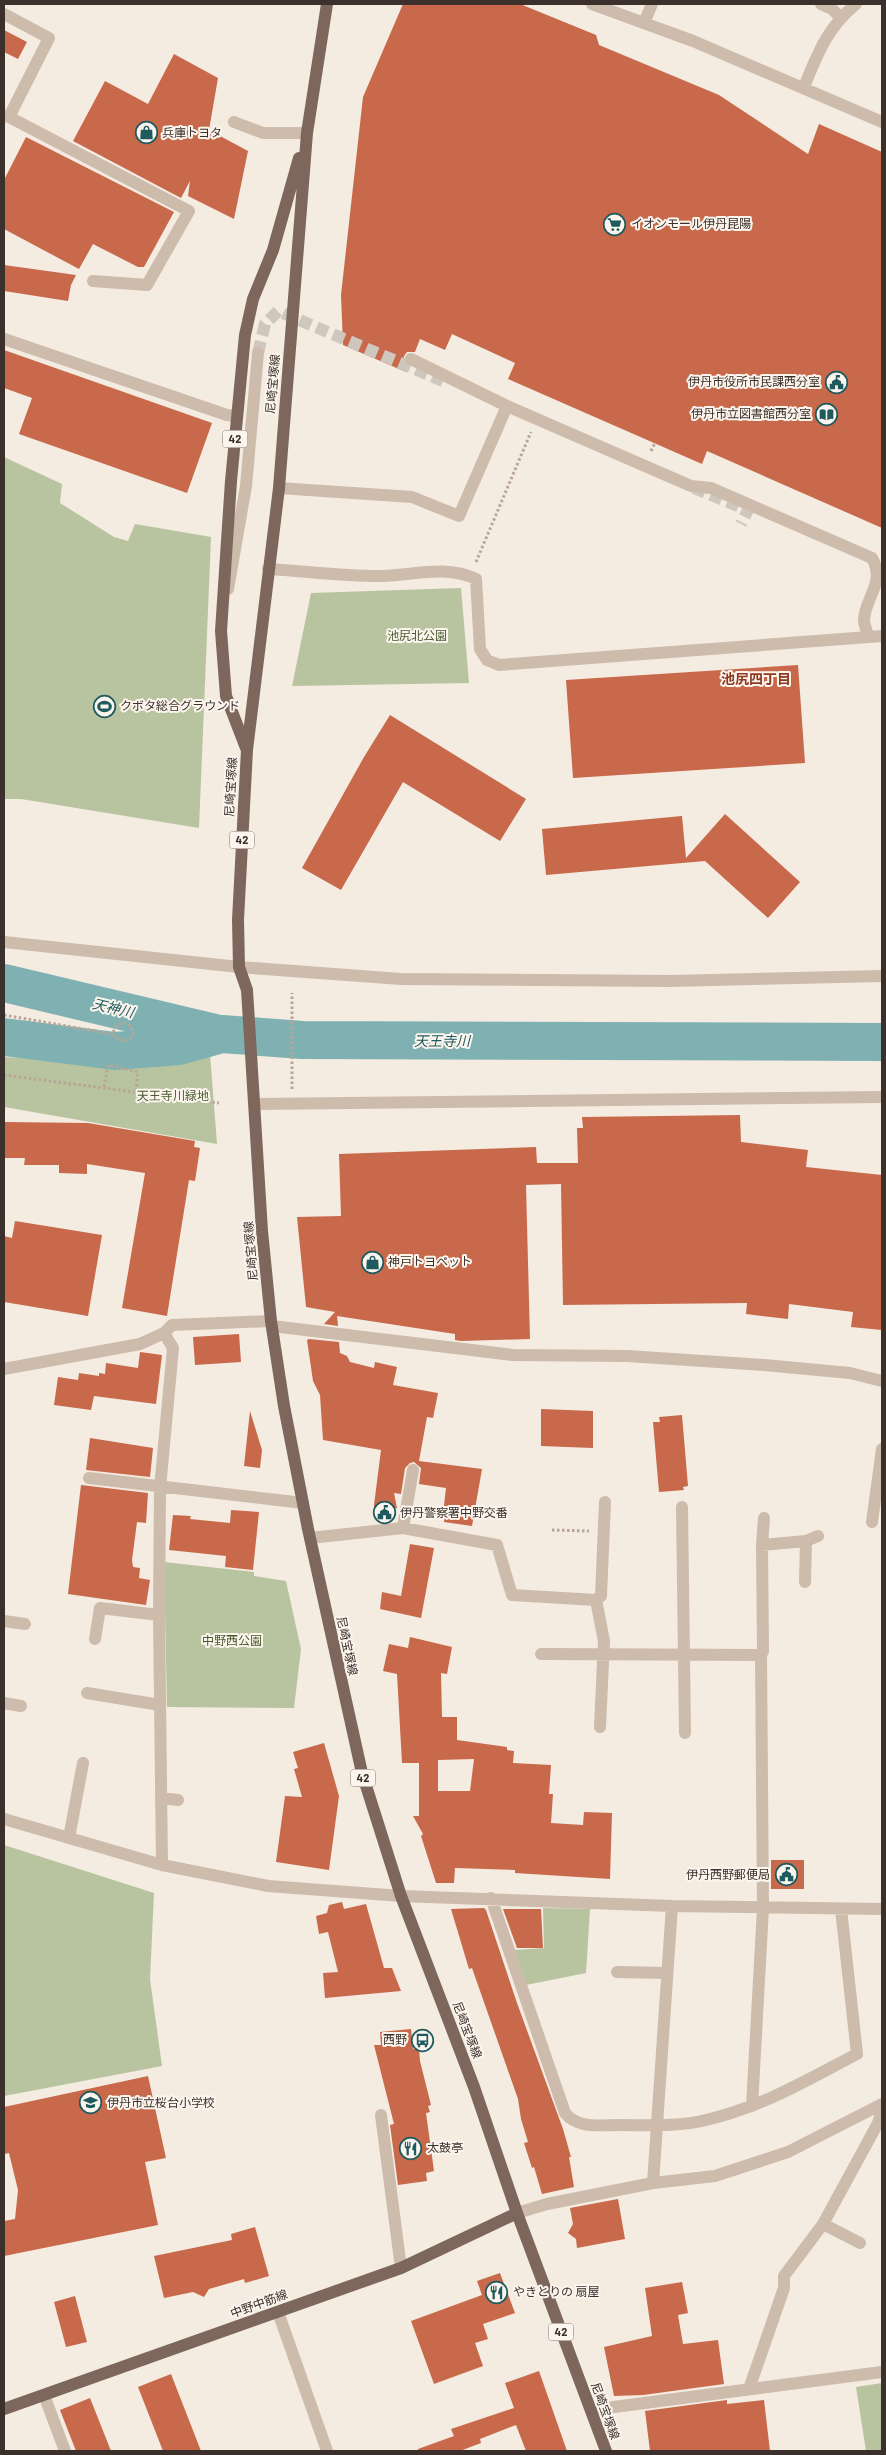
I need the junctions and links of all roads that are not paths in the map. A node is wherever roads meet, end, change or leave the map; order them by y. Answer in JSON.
{"nodes":[{"id":1,"x":327,"y":4,"type":"edge"},
{"id":2,"x":592,"y":4,"type":"edge"},
{"id":3,"x":652,"y":4,"type":"edge"},
{"id":4,"x":821,"y":4,"type":"edge"},
{"id":5,"x":856,"y":4,"type":"edge"},
{"id":6,"x":4,"y":14,"type":"edge"},
{"id":7,"x":840,"y":18,"type":"junction"},
{"id":8,"x":644,"y":24,"type":"junction"},
{"id":9,"x":804,"y":87,"type":"junction"},
{"id":10,"x":7,"y":115,"type":"edge"},
{"id":11,"x":234,"y":122,"type":"dead end"},
{"id":12,"x":882,"y":122,"type":"edge"},
{"id":13,"x":307,"y":133,"type":"junction"},
{"id":14,"x":94,"y":281,"type":"dead end"},
{"id":15,"x":4,"y":339,"type":"edge"},
{"id":16,"x":258,"y":353,"type":"tunnel mouth"},
{"id":17,"x":411,"y":359,"type":"dead end"},
{"id":18,"x":507,"y":406,"type":"junction"},
{"id":19,"x":237,"y":416,"type":"junction"},
{"id":20,"x":279,"y":488,"type":"junction"},
{"id":21,"x":268,"y":569,"type":"junction"},
{"id":22,"x":221,"y":631,"type":"junction"},
{"id":23,"x":868,"y":636,"type":"junction"},
{"id":24,"x":882,"y":636,"type":"edge"},
{"id":25,"x":246,"y":750,"type":"junction"},
{"id":26,"x":4,"y":942,"type":"edge"},
{"id":27,"x":239,"y":967,"type":"junction"},
{"id":28,"x":882,"y":976,"type":"edge"},
{"id":29,"x":882,"y":1097,"type":"edge"},
{"id":30,"x":256,"y":1104,"type":"junction"},
{"id":31,"x":271,"y":1323,"type":"junction"},
{"id":32,"x":164,"y":1333,"type":"junction"},
{"id":33,"x":4,"y":1369,"type":"edge"},
{"id":34,"x":882,"y":1381,"type":"edge"},
{"id":35,"x":882,"y":1449,"type":"edge"},
{"id":36,"x":413,"y":1470,"type":"dead end"},
{"id":37,"x":89,"y":1478,"type":"dead end"},
{"id":38,"x":160,"y":1488,"type":"junction"},
{"id":39,"x":605,"y":1502,"type":"dead end"},
{"id":40,"x":303,"y":1503,"type":"junction"},
{"id":41,"x":682,"y":1507,"type":"dead end"},
{"id":42,"x":764,"y":1518,"type":"dead end"},
{"id":43,"x":872,"y":1522,"type":"dead end"},
{"id":44,"x":403,"y":1528,"type":"junction"},
{"id":45,"x":310,"y":1538,"type":"junction"},
{"id":46,"x":762,"y":1545,"type":"junction"},
{"id":47,"x":805,"y":1582,"type":"dead end"},
{"id":48,"x":596,"y":1600,"type":"junction"},
{"id":49,"x":159,"y":1615,"type":"junction"},
{"id":50,"x":4,"y":1621,"type":"edge"},
{"id":51,"x":24,"y":1624,"type":"dead end"},
{"id":52,"x":95,"y":1639,"type":"dead end"},
{"id":53,"x":603,"y":1653,"type":"junction"},
{"id":54,"x":541,"y":1654,"type":"dead end"},
{"id":55,"x":683,"y":1655,"type":"junction"},
{"id":56,"x":761,"y":1655,"type":"junction"},
{"id":57,"x":86,"y":1693,"type":"dead end"},
{"id":58,"x":4,"y":1703,"type":"edge"},
{"id":59,"x":160,"y":1705,"type":"junction"},
{"id":60,"x":21,"y":1706,"type":"dead end"},
{"id":61,"x":600,"y":1727,"type":"dead end"},
{"id":62,"x":685,"y":1733,"type":"dead end"},
{"id":63,"x":82,"y":1763,"type":"dead end"},
{"id":64,"x":161,"y":1798,"type":"junction"},
{"id":65,"x":178,"y":1800,"type":"dead end"},
{"id":66,"x":4,"y":1819,"type":"edge"},
{"id":67,"x":69,"y":1838,"type":"junction"},
{"id":68,"x":162,"y":1865,"type":"junction"},
{"id":69,"x":401,"y":1896,"type":"junction"},
{"id":70,"x":492,"y":1898,"type":"junction"},
{"id":71,"x":672,"y":1906,"type":"junction"},
{"id":72,"x":762,"y":1908,"type":"junction"},
{"id":73,"x":841,"y":1909,"type":"junction"},
{"id":74,"x":882,"y":1909,"type":"edge"},
{"id":75,"x":617,"y":1972,"type":"dead end"},
{"id":76,"x":667,"y":1973,"type":"junction"},
{"id":77,"x":882,"y":2104,"type":"edge"},
{"id":78,"x":752,"y":2106,"type":"junction"},
{"id":79,"x":882,"y":2111,"type":"edge"},
{"id":80,"x":381,"y":2115,"type":"dead end"},
{"id":81,"x":657,"y":2125,"type":"junction"},
{"id":82,"x":653,"y":2183,"type":"junction"},
{"id":83,"x":518,"y":2213,"type":"junction"},
{"id":84,"x":823,"y":2224,"type":"junction"},
{"id":85,"x":860,"y":2243,"type":"dead end"},
{"id":86,"x":401,"y":2268,"type":"junction"},
{"id":87,"x":278,"y":2312,"type":"junction"},
{"id":88,"x":882,"y":2372,"type":"edge"},
{"id":89,"x":749,"y":2389,"type":"junction"},
{"id":90,"x":44,"y":2395,"type":"junction"},
{"id":91,"x":4,"y":2409,"type":"edge"},
{"id":92,"x":590,"y":2410,"type":"junction"},
{"id":93,"x":65,"y":2451,"type":"edge"},
{"id":94,"x":327,"y":2451,"type":"edge"},
{"id":95,"x":606,"y":2451,"type":"edge"}],
"edges":[{"from":1,"to":13,"type":"main road","name":"尼崎宝塚線","number":"42"},
{"from":2,"to":8,"type":"street"},
{"from":3,"to":8,"type":"street"},
{"from":4,"to":7,"type":"street"},
{"from":5,"to":7,"type":"street"},
{"from":6,"to":10,"type":"street"},
{"from":7,"to":9,"type":"street"},
{"from":8,"to":9,"type":"street"},
{"from":9,"to":12,"type":"street"},
{"from":10,"to":14,"type":"street"},
{"from":11,"to":13,"type":"street"},
{"from":13,"to":19,"type":"main road","number":"42"},
{"from":13,"to":20,"type":"main road","name":"尼崎宝塚線","number":"42"},
{"from":15,"to":19,"type":"street"},
{"from":16,"to":22,"type":"street"},
{"from":17,"to":18,"type":"street"},
{"from":18,"to":20,"type":"street"},
{"from":18,"to":23,"type":"street"},
{"from":19,"to":22,"type":"main road","number":"42"},
{"from":20,"to":21,"type":"main road","name":"尼崎宝塚線","number":"42"},
{"from":21,"to":23,"type":"street"},
{"from":21,"to":25,"type":"main road","name":"尼崎宝塚線","number":"42"},
{"from":22,"to":25,"type":"main road","number":"42"},
{"from":23,"to":24,"type":"street"},
{"from":25,"to":27,"type":"main road","name":"尼崎宝塚線","number":"42"},
{"from":26,"to":27,"type":"street"},
{"from":27,"to":28,"type":"street"},
{"from":27,"to":30,"type":"main road","name":"尼崎宝塚線","number":"42"},
{"from":29,"to":30,"type":"street"},
{"from":30,"to":31,"type":"main road","name":"尼崎宝塚線","number":"42"},
{"from":31,"to":32,"type":"street"},
{"from":31,"to":34,"type":"street"},
{"from":31,"to":40,"type":"main road","name":"尼崎宝塚線","number":"42"},
{"from":32,"to":33,"type":"street"},
{"from":32,"to":38,"type":"street"},
{"from":35,"to":43,"type":"street"},
{"from":36,"to":44,"type":"street"},
{"from":37,"to":38,"type":"street"},
{"from":38,"to":40,"type":"street"},
{"from":38,"to":49,"type":"street"},
{"from":39,"to":48,"type":"street"},
{"from":40,"to":45,"type":"main road","name":"尼崎宝塚線","number":"42"},
{"from":41,"to":55,"type":"street"},
{"from":42,"to":46,"type":"street"},
{"from":44,"to":45,"type":"street"},
{"from":44,"to":48,"type":"street"},
{"from":45,"to":69,"type":"main road","name":"尼崎宝塚線","number":"42"},
{"from":46,"to":47,"type":"street"},
{"from":46,"to":56,"type":"street"},
{"from":48,"to":53,"type":"street"},
{"from":49,"to":52,"type":"street"},
{"from":49,"to":59,"type":"street"},
{"from":50,"to":51,"type":"street"},
{"from":53,"to":54,"type":"street"},
{"from":53,"to":55,"type":"street"},
{"from":53,"to":61,"type":"street"},
{"from":55,"to":56,"type":"street"},
{"from":55,"to":62,"type":"street"},
{"from":56,"to":72,"type":"street"},
{"from":57,"to":59,"type":"street"},
{"from":58,"to":60,"type":"street"},
{"from":59,"to":64,"type":"street"},
{"from":63,"to":67,"type":"street"},
{"from":64,"to":65,"type":"street"},
{"from":64,"to":68,"type":"street"},
{"from":66,"to":67,"type":"street"},
{"from":67,"to":68,"type":"street"},
{"from":68,"to":69,"type":"street"},
{"from":69,"to":70,"type":"street"},
{"from":69,"to":83,"type":"main road","name":"尼崎宝塚線","number":"42"},
{"from":70,"to":71,"type":"street"},
{"from":70,"to":81,"type":"street"},
{"from":71,"to":72,"type":"street"},
{"from":71,"to":76,"type":"street"},
{"from":72,"to":73,"type":"street"},
{"from":72,"to":78,"type":"street"},
{"from":73,"to":74,"type":"street"},
{"from":73,"to":78,"type":"street"},
{"from":75,"to":76,"type":"street"},
{"from":76,"to":81,"type":"street"},
{"from":77,"to":82,"type":"street"},
{"from":78,"to":81,"type":"street"},
{"from":79,"to":84,"type":"street"},
{"from":80,"to":86,"type":"street"},
{"from":81,"to":82,"type":"street"},
{"from":82,"to":83,"type":"street"},
{"from":83,"to":86,"type":"main road","name":"中野中筋線"},
{"from":83,"to":92,"type":"main road","name":"尼崎宝塚線","number":"42"},
{"from":84,"to":85,"type":"street"},
{"from":84,"to":89,"type":"street"},
{"from":86,"to":87,"type":"main road","name":"中野中筋線"},
{"from":87,"to":90,"type":"main road","name":"中野中筋線"},
{"from":87,"to":94,"type":"street"},
{"from":88,"to":89,"type":"street"},
{"from":89,"to":92,"type":"street"},
{"from":90,"to":91,"type":"main road","name":"中野中筋線"},
{"from":90,"to":93,"type":"street"},
{"from":92,"to":95,"type":"main road","name":"尼崎宝塚線","number":"42"}]}
